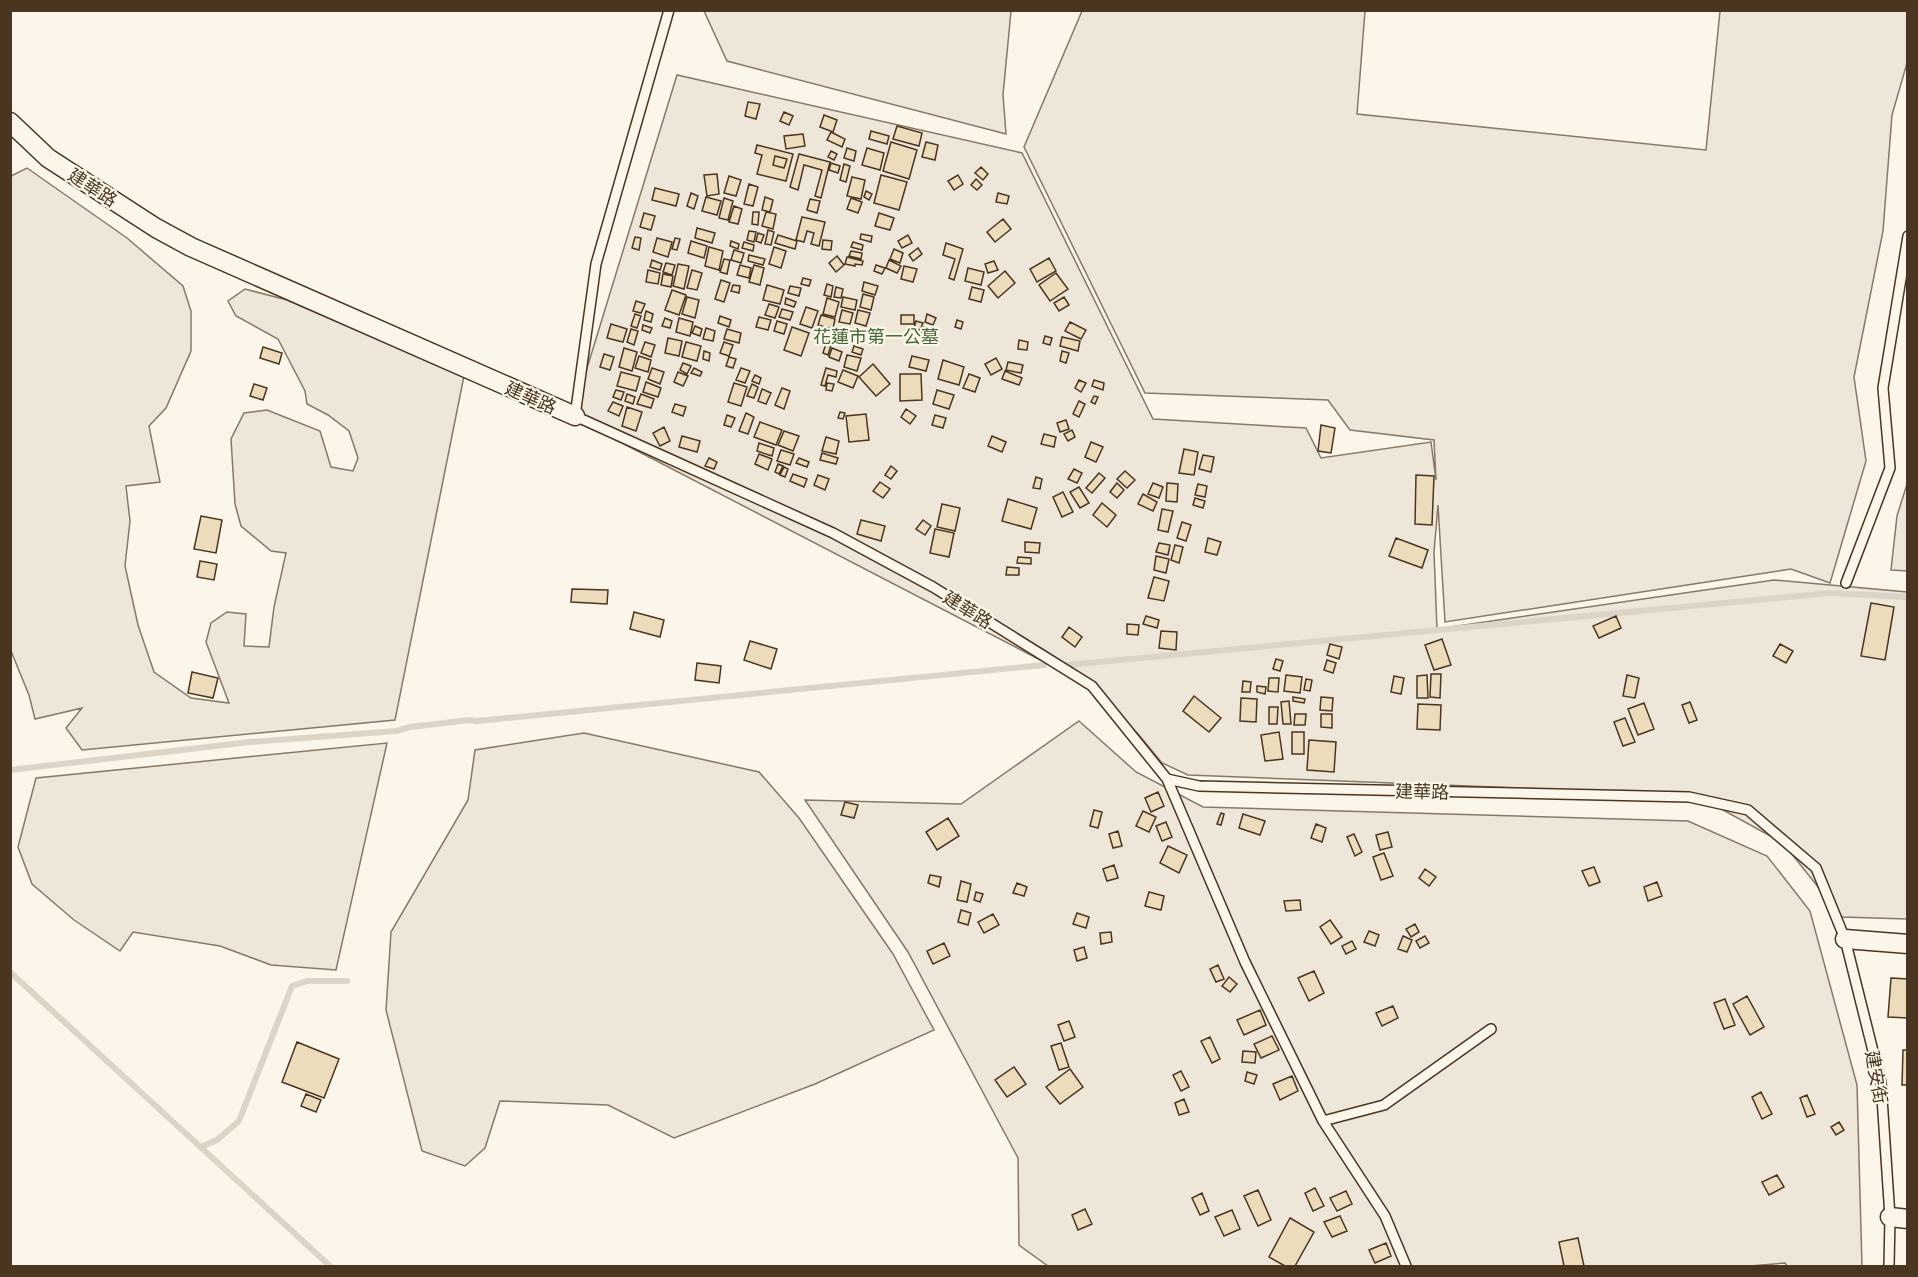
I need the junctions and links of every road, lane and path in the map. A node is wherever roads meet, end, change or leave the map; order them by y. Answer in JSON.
{"nodes":[{"id":1,"x":669,"y":10,"type":"edge"},
{"id":2,"x":10,"y":122,"type":"edge"},
{"id":3,"x":1908,"y":236,"type":"edge"},
{"id":4,"x":575,"y":416,"type":"junction"},
{"id":5,"x":1845,"y":583,"type":"dead end"},
{"id":6,"x":1167,"y":779,"type":"junction"},
{"id":7,"x":1845,"y":939,"type":"junction"},
{"id":8,"x":1908,"y":944,"type":"edge"},
{"id":9,"x":1491,"y":1029,"type":"dead end"},
{"id":10,"x":1323,"y":1121,"type":"junction"},
{"id":11,"x":1899,"y":1218,"type":"edge"},
{"id":12,"x":1406,"y":1266,"type":"edge"},
{"id":13,"x":1889,"y":1266,"type":"edge"}],
"edges":[{"from":1,"to":4,"type":"lane"},
{"from":2,"to":4,"type":"street","name":"建華路"},
{"from":3,"to":5,"type":"lane"},
{"from":4,"to":6,"type":"lane","name":"建華路"},
{"from":6,"to":7,"type":"lane","name":"建華路"},
{"from":6,"to":10,"type":"lane"},
{"from":7,"to":8,"type":"street"},
{"from":7,"to":11,"type":"lane","name":"建安街"},
{"from":9,"to":10,"type":"lane"},
{"from":10,"to":12,"type":"lane"},
{"from":11,"to":13,"type":"lane","name":"建安街"}]}
